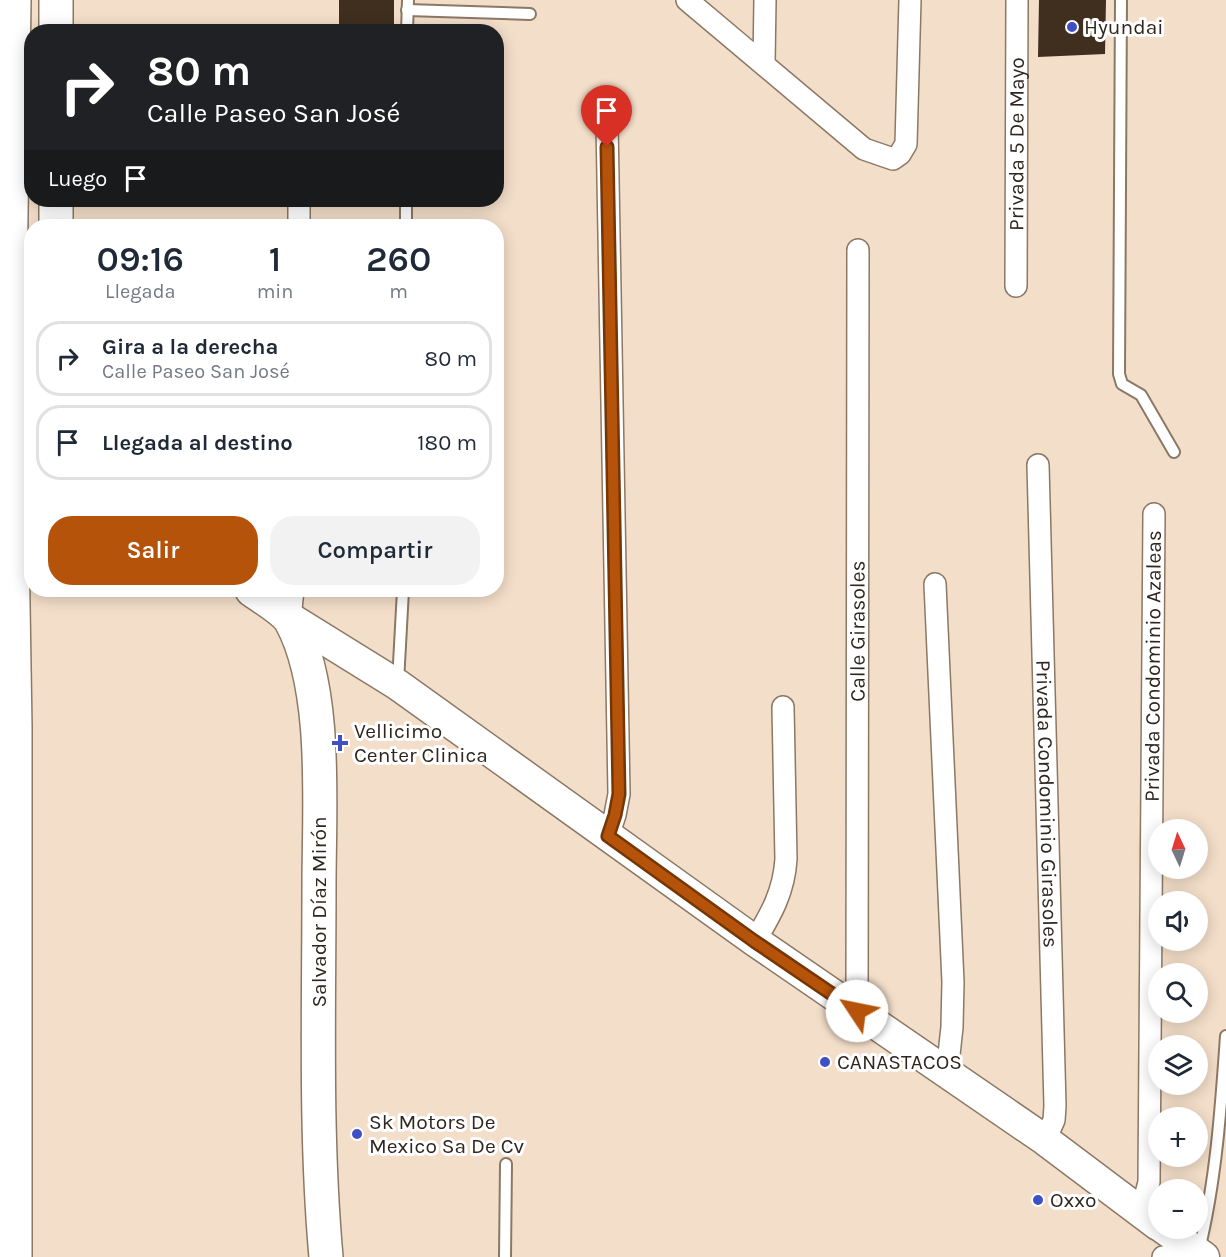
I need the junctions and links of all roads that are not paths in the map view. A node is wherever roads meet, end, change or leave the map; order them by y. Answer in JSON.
{"nodes":[{"id":1,"x":14,"y":0,"type":"edge"},
{"id":2,"x":56,"y":0,"type":"edge"},
{"id":3,"x":687,"y":0,"type":"edge"},
{"id":4,"x":765,"y":0,"type":"edge"},
{"id":5,"x":910,"y":0,"type":"edge"},
{"id":6,"x":1017,"y":0,"type":"edge"},
{"id":7,"x":1121,"y":0,"type":"edge"},
{"id":8,"x":408,"y":5,"type":"edge"},
{"id":9,"x":530,"y":14,"type":"dead end"},
{"id":10,"x":56,"y":24,"type":"edge"},
{"id":11,"x":407,"y":24,"type":"edge"},
{"id":12,"x":764,"y":63,"type":"junction"},
{"id":13,"x":607,"y":123,"type":"dead end"},
{"id":14,"x":22,"y":167,"type":"edge"},
{"id":15,"x":858,"y":250,"type":"dead end"},
{"id":16,"x":1016,"y":286,"type":"dead end"},
{"id":17,"x":4,"y":357,"type":"edge"},
{"id":18,"x":1174,"y":452,"type":"dead end"},
{"id":19,"x":1038,"y":465,"type":"dead end"},
{"id":20,"x":1154,"y":514,"type":"dead end"},
{"id":21,"x":935,"y":584,"type":"dead end"},
{"id":22,"x":28,"y":597,"type":"edge"},
{"id":23,"x":272,"y":597,"type":"edge"},
{"id":24,"x":403,"y":597,"type":"edge"},
{"id":25,"x":291,"y":604,"type":"edge"},
{"id":26,"x":398,"y":685,"type":"junction"},
{"id":27,"x":783,"y":706,"type":"dead end"},
{"id":28,"x":7,"y":729,"type":"edge"},
{"id":29,"x":608,"y":836,"type":"junction"},
{"id":30,"x":754,"y":941,"type":"junction"},
{"id":31,"x":857,"y":1011,"type":"junction"},
{"id":32,"x":1226,"y":1036,"type":"edge"},
{"id":33,"x":947,"y":1073,"type":"junction"},
{"id":34,"x":1045,"y":1140,"type":"junction"},
{"id":35,"x":506,"y":1164,"type":"dead end"},
{"id":36,"x":1149,"y":1179,"type":"edge"},
{"id":37,"x":1148,"y":1217,"type":"edge"},
{"id":38,"x":1178,"y":1239,"type":"edge"},
{"id":39,"x":1201,"y":1255,"type":"edge"},
{"id":40,"x":15,"y":1257,"type":"edge"},
{"id":41,"x":326,"y":1257,"type":"edge"},
{"id":42,"x":505,"y":1257,"type":"edge"},
{"id":43,"x":1163,"y":1257,"type":"edge"}],
"edges":[{"from":1,"to":14,"type":"main road"},
{"from":2,"to":10,"type":"main road"},
{"from":3,"to":12,"type":"street"},
{"from":4,"to":12,"type":"street"},
{"from":5,"to":12,"type":"street"},
{"from":6,"to":16,"type":"street","name":"Privada 5 De Mayo"},
{"from":7,"to":18,"type":"lane"},
{"from":8,"to":9,"type":"lane"},
{"from":8,"to":11,"type":"lane"},
{"from":13,"to":29,"type":"street"},
{"from":14,"to":17,"type":"main road"},
{"from":15,"to":31,"type":"street","name":"Calle Girasoles"},
{"from":17,"to":28,"type":"main road"},
{"from":19,"to":34,"type":"street","name":"Privada Condominio Girasoles"},
{"from":20,"to":36,"type":"street","name":"Privada Condominio Azaleas"},
{"from":21,"to":33,"type":"street"},
{"from":22,"to":28,"type":"main road"},
{"from":23,"to":25,"type":"main road"},
{"from":24,"to":26,"type":"lane"},
{"from":25,"to":26,"type":"street"},
{"from":25,"to":41,"type":"main road","name":"Salvador Díaz Mirón"},
{"from":26,"to":29,"type":"street"},
{"from":27,"to":30,"type":"street"},
{"from":28,"to":40,"type":"main road"},
{"from":29,"to":30,"type":"street"},
{"from":30,"to":31,"type":"street"},
{"from":31,"to":33,"type":"street"},
{"from":32,"to":39,"type":"lane"},
{"from":33,"to":34,"type":"street"},
{"from":34,"to":37,"type":"street"},
{"from":35,"to":42,"type":"lane"},
{"from":38,"to":39,"type":"street"},
{"from":39,"to":43,"type":"street"}]}
